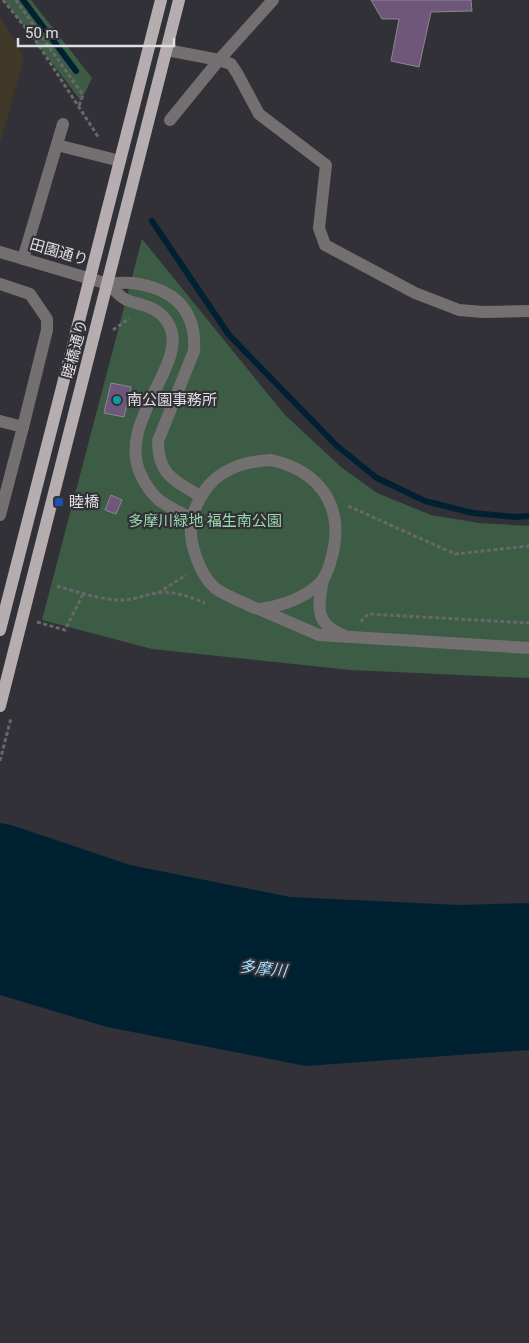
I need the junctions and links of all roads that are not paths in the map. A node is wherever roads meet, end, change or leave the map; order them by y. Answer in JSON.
{"nodes":[{"id":1,"x":160,"y":0,"type":"edge"},
{"id":2,"x":179,"y":0,"type":"edge"},
{"id":3,"x":273,"y":0,"type":"edge"},
{"id":4,"x":167,"y":50,"type":"junction"},
{"id":5,"x":219,"y":60,"type":"junction"},
{"id":6,"x":170,"y":120,"type":"dead end"},
{"id":7,"x":63,"y":124,"type":"dead end"},
{"id":8,"x":57,"y":145,"type":"junction"},
{"id":9,"x":120,"y":161,"type":"junction"},
{"id":10,"x":0,"y":252,"type":"edge"},
{"id":11,"x":24,"y":259,"type":"junction"},
{"id":12,"x":90,"y":278,"type":"junction"},
{"id":13,"x":0,"y":284,"type":"edge"},
{"id":14,"x":108,"y":284,"type":"junction"},
{"id":15,"x":529,"y":311,"type":"edge"},
{"id":16,"x":0,"y":420,"type":"edge"},
{"id":17,"x":23,"y":427,"type":"junction"},
{"id":18,"x":201,"y":497,"type":"junction"},
{"id":19,"x":0,"y":514,"type":"edge"},
{"id":20,"x":192,"y":519,"type":"junction"},
{"id":21,"x":322,"y":580,"type":"junction"},
{"id":22,"x":259,"y":609,"type":"junction"},
{"id":23,"x":0,"y":630,"type":"edge"},
{"id":24,"x":352,"y":638,"type":"junction"},
{"id":25,"x":529,"y":648,"type":"edge"},
{"id":26,"x":0,"y":706,"type":"edge"}],
"edges":[{"from":1,"to":9,"type":"main road","name":"睦橋通り"},
{"from":2,"to":4,"type":"main road","name":"睦橋通り"},
{"from":3,"to":5,"type":"street"},
{"from":4,"to":5,"type":"street"},
{"from":4,"to":14,"type":"main road","name":"睦橋通り"},
{"from":5,"to":6,"type":"street"},
{"from":5,"to":15,"type":"street"},
{"from":7,"to":8,"type":"street"},
{"from":8,"to":9,"type":"street"},
{"from":8,"to":11,"type":"street"},
{"from":9,"to":12,"type":"main road","name":"睦橋通り"},
{"from":10,"to":11,"type":"street","name":"田園通り"},
{"from":11,"to":12,"type":"street","name":"田園通り"},
{"from":12,"to":14,"type":"street","name":"田園通り"},
{"from":12,"to":23,"type":"main road","name":"睦橋通り"},
{"from":13,"to":17,"type":"street"},
{"from":14,"to":18,"type":"street"},
{"from":14,"to":20,"type":"street"},
{"from":14,"to":26,"type":"main road","name":"睦橋通り"},
{"from":16,"to":17,"type":"street"},
{"from":17,"to":19,"type":"street"},
{"from":18,"to":20,"type":"street"},
{"from":18,"to":21,"type":"street"},
{"from":20,"to":22,"type":"street"},
{"from":21,"to":22,"type":"street"},
{"from":21,"to":24,"type":"street"},
{"from":22,"to":24,"type":"street"},
{"from":24,"to":25,"type":"street"}]}
